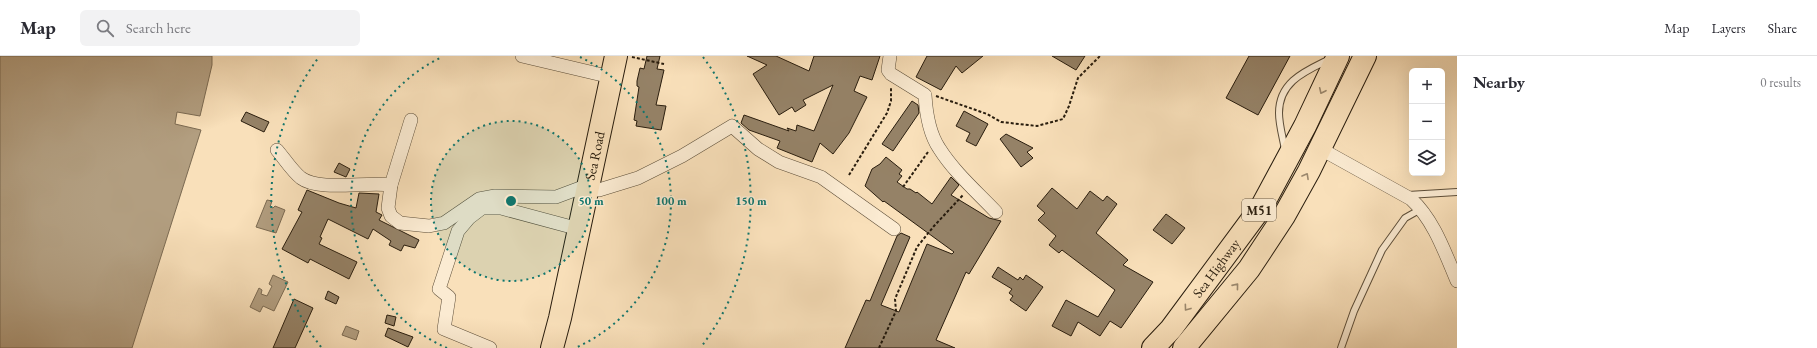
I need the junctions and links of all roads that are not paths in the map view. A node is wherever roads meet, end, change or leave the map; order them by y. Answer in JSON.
{"nodes":[{"id":1,"x":522,"y":56,"type":"edge"},
{"id":2,"x":890,"y":56,"type":"edge"},
{"id":3,"x":1337,"y":56,"type":"edge"},
{"id":4,"x":1365,"y":56,"type":"edge"},
{"id":5,"x":1369,"y":56,"type":"edge"},
{"id":6,"x":614,"y":66,"type":"edge"},
{"id":7,"x":1356,"y":77,"type":"junction"},
{"id":8,"x":411,"y":120,"type":"dead end"},
{"id":9,"x":1319,"y":148,"type":"junction"},
{"id":10,"x":277,"y":150,"type":"dead end"},
{"id":11,"x":1286,"y":160,"type":"junction"},
{"id":12,"x":391,"y":185,"type":"junction"},
{"id":13,"x":588,"y":185,"type":"junction"},
{"id":14,"x":1457,"y":192,"type":"edge"},
{"id":15,"x":1404,"y":195,"type":"junction"},
{"id":16,"x":1421,"y":209,"type":"junction"},
{"id":17,"x":996,"y":212,"type":"dead end"},
{"id":18,"x":580,"y":229,"type":"junction"},
{"id":19,"x":894,"y":229,"type":"dead end"},
{"id":20,"x":1457,"y":281,"type":"edge"},
{"id":21,"x":490,"y":348,"type":"edge"},
{"id":22,"x":552,"y":348,"type":"edge"},
{"id":23,"x":1154,"y":348,"type":"edge"},
{"id":24,"x":1184,"y":348,"type":"edge"},
{"id":25,"x":1341,"y":348,"type":"edge"}],
"edges":[{"from":1,"to":6,"type":"street"},
{"from":2,"to":17,"type":"street"},
{"from":3,"to":11,"type":"highway","name":"Sea Highway","number":"M51","one_way":true},
{"from":3,"to":11,"type":"lane"},
{"from":4,"to":7,"type":"highway","name":"Sea Highway","number":"M51"},
{"from":5,"to":7,"type":"highway"},
{"from":6,"to":13,"type":"highway","name":"Sea Road"},
{"from":7,"to":9,"type":"highway","name":"Sea Highway","number":"M51"},
{"from":8,"to":12,"type":"street"},
{"from":9,"to":15,"type":"street"},
{"from":24,"to":9,"type":"highway","name":"Sea Highway","number":"M51","one_way":true},
{"from":10,"to":12,"type":"street"},
{"from":11,"to":23,"type":"highway","name":"Sea Highway","number":"M51","one_way":true},
{"from":12,"to":13,"type":"street"},
{"from":13,"to":18,"type":"highway","name":"Sea Road"},
{"from":13,"to":19,"type":"street"},
{"from":14,"to":15,"type":"lane"},
{"from":15,"to":16,"type":"street"},
{"from":16,"to":20,"type":"street"},
{"from":16,"to":25,"type":"lane"},
{"from":18,"to":21,"type":"street"},
{"from":18,"to":22,"type":"highway","name":"Sea Road"}]}
